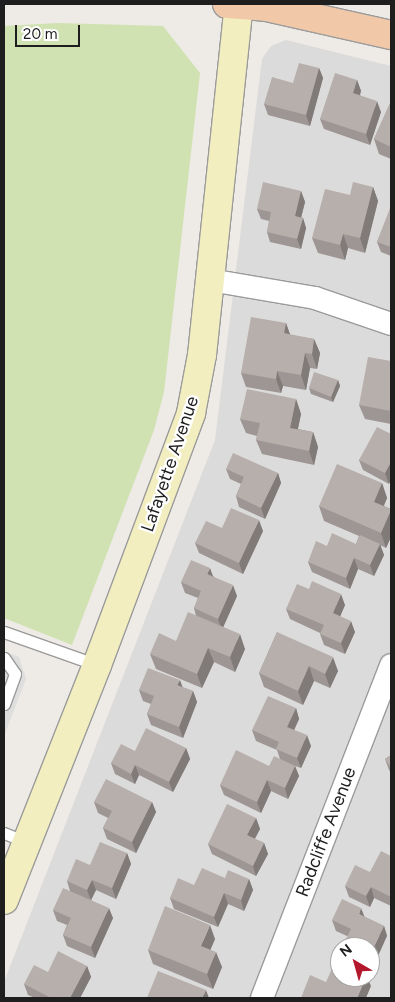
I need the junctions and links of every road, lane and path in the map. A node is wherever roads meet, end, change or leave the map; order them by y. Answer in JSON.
{"nodes":[{"id":1,"x":235,"y":4,"type":"edge"},
{"id":2,"x":391,"y":35,"type":"edge"},
{"id":3,"x":210,"y":280,"type":"junction"},
{"id":4,"x":391,"y":324,"type":"edge"},
{"id":5,"x":4,"y":632,"type":"edge"},
{"id":6,"x":4,"y":658,"type":"edge"},
{"id":7,"x":97,"y":665,"type":"junction"},
{"id":8,"x":391,"y":665,"type":"edge"},
{"id":9,"x":4,"y":704,"type":"edge"},
{"id":10,"x":15,"y":837,"type":"edge"},
{"id":11,"x":4,"y":900,"type":"edge"},
{"id":12,"x":262,"y":998,"type":"edge"}],
"edges":[{"from":1,"to":2,"type":"main road"},
{"from":1,"to":3,"type":"street","name":"Lafayette Avenue"},
{"from":3,"to":4,"type":"street"},
{"from":3,"to":7,"type":"street","name":"Lafayette Avenue"},
{"from":5,"to":7,"type":"lane"},
{"from":6,"to":9,"type":"lane"},
{"from":7,"to":10,"type":"street","name":"Lafayette Avenue"},
{"from":8,"to":12,"type":"street","name":"Radcliffe Avenue"},
{"from":10,"to":11,"type":"street","name":"Lafayette Avenue"}]}
